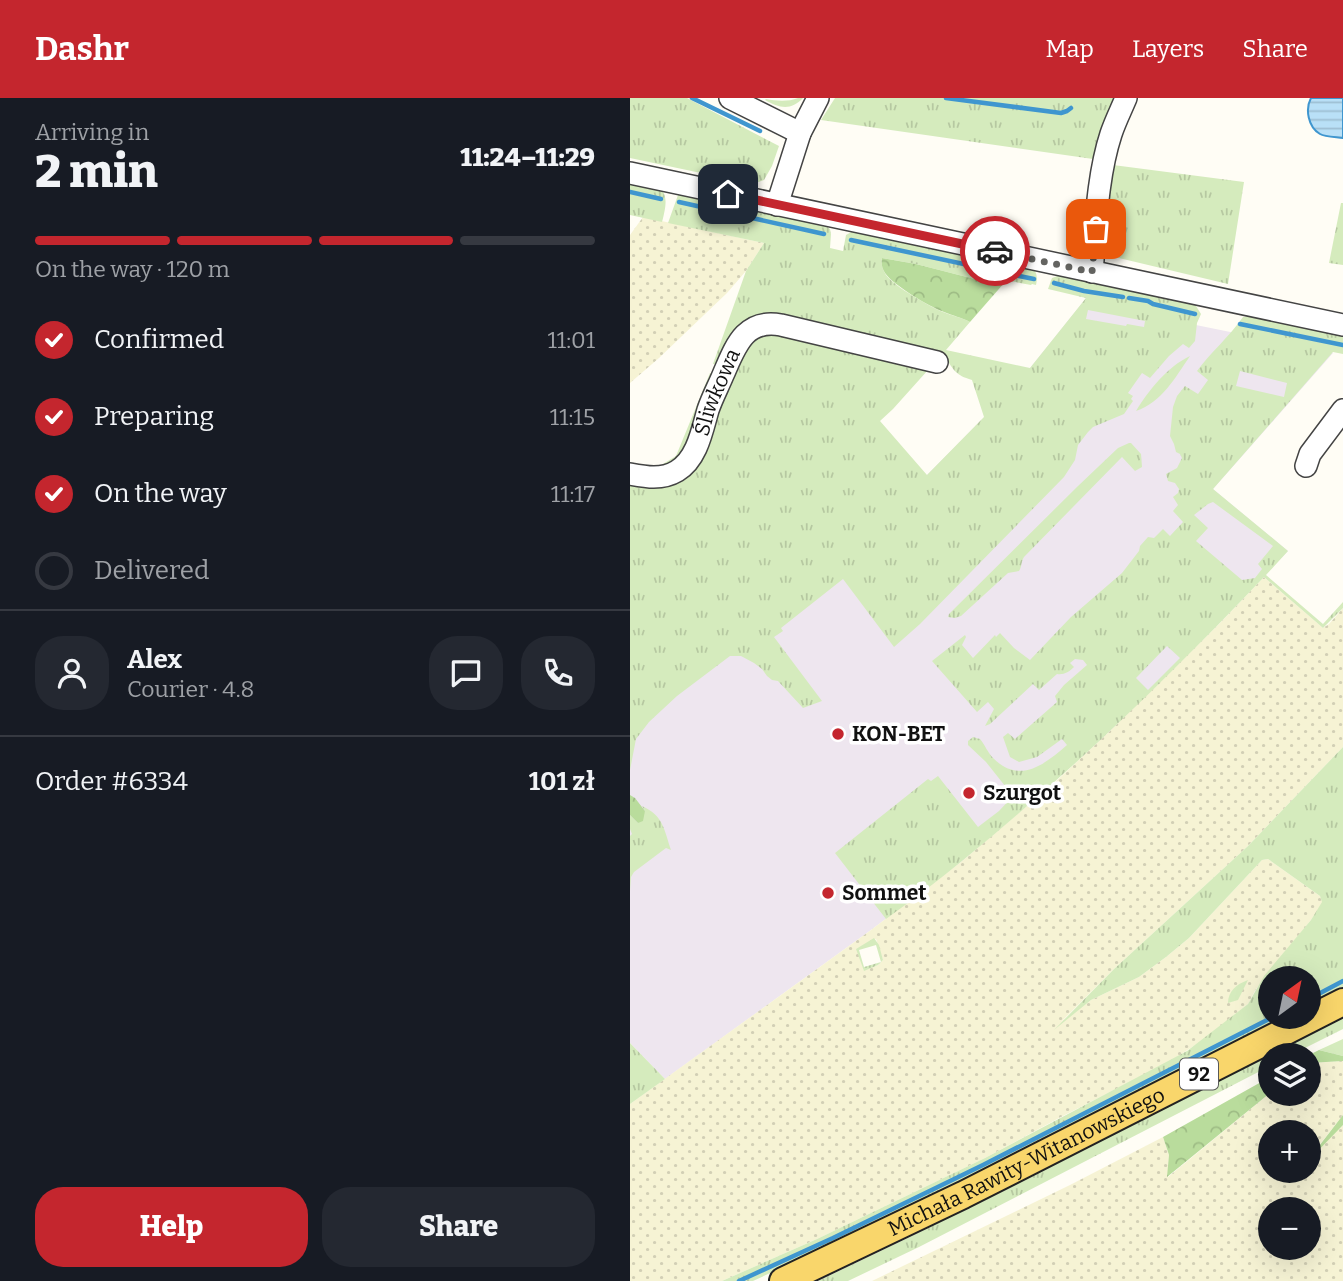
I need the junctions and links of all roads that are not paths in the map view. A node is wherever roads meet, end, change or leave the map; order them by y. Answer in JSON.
{"nodes":[{"id":1,"x":730,"y":98,"type":"edge"},
{"id":2,"x":818,"y":98,"type":"edge"},
{"id":3,"x":1126,"y":98,"type":"edge"},
{"id":4,"x":800,"y":133,"type":"junction"},
{"id":5,"x":630,"y":173,"type":"edge"},
{"id":6,"x":777,"y":205,"type":"junction"},
{"id":7,"x":1092,"y":272,"type":"junction"},
{"id":8,"x":1343,"y":325,"type":"edge"},
{"id":9,"x":937,"y":362,"type":"dead end"},
{"id":10,"x":1343,"y":410,"type":"edge"},
{"id":11,"x":1306,"y":466,"type":"dead end"},
{"id":12,"x":630,"y":474,"type":"edge"},
{"id":13,"x":1343,"y":1002,"type":"edge"},
{"id":14,"x":783,"y":1281,"type":"edge"}],
"edges":[{"from":1,"to":4,"type":"street"},
{"from":2,"to":4,"type":"street"},
{"from":3,"to":7,"type":"street"},
{"from":4,"to":6,"type":"street"},
{"from":5,"to":6,"type":"street"},
{"from":6,"to":7,"type":"street"},
{"from":7,"to":8,"type":"street"},
{"from":9,"to":12,"type":"street","name":"Śliwkowa"},
{"from":10,"to":11,"type":"street"},
{"from":13,"to":14,"type":"main road","name":"Michała Rawity-Witanowskiego","number":"92"}]}
